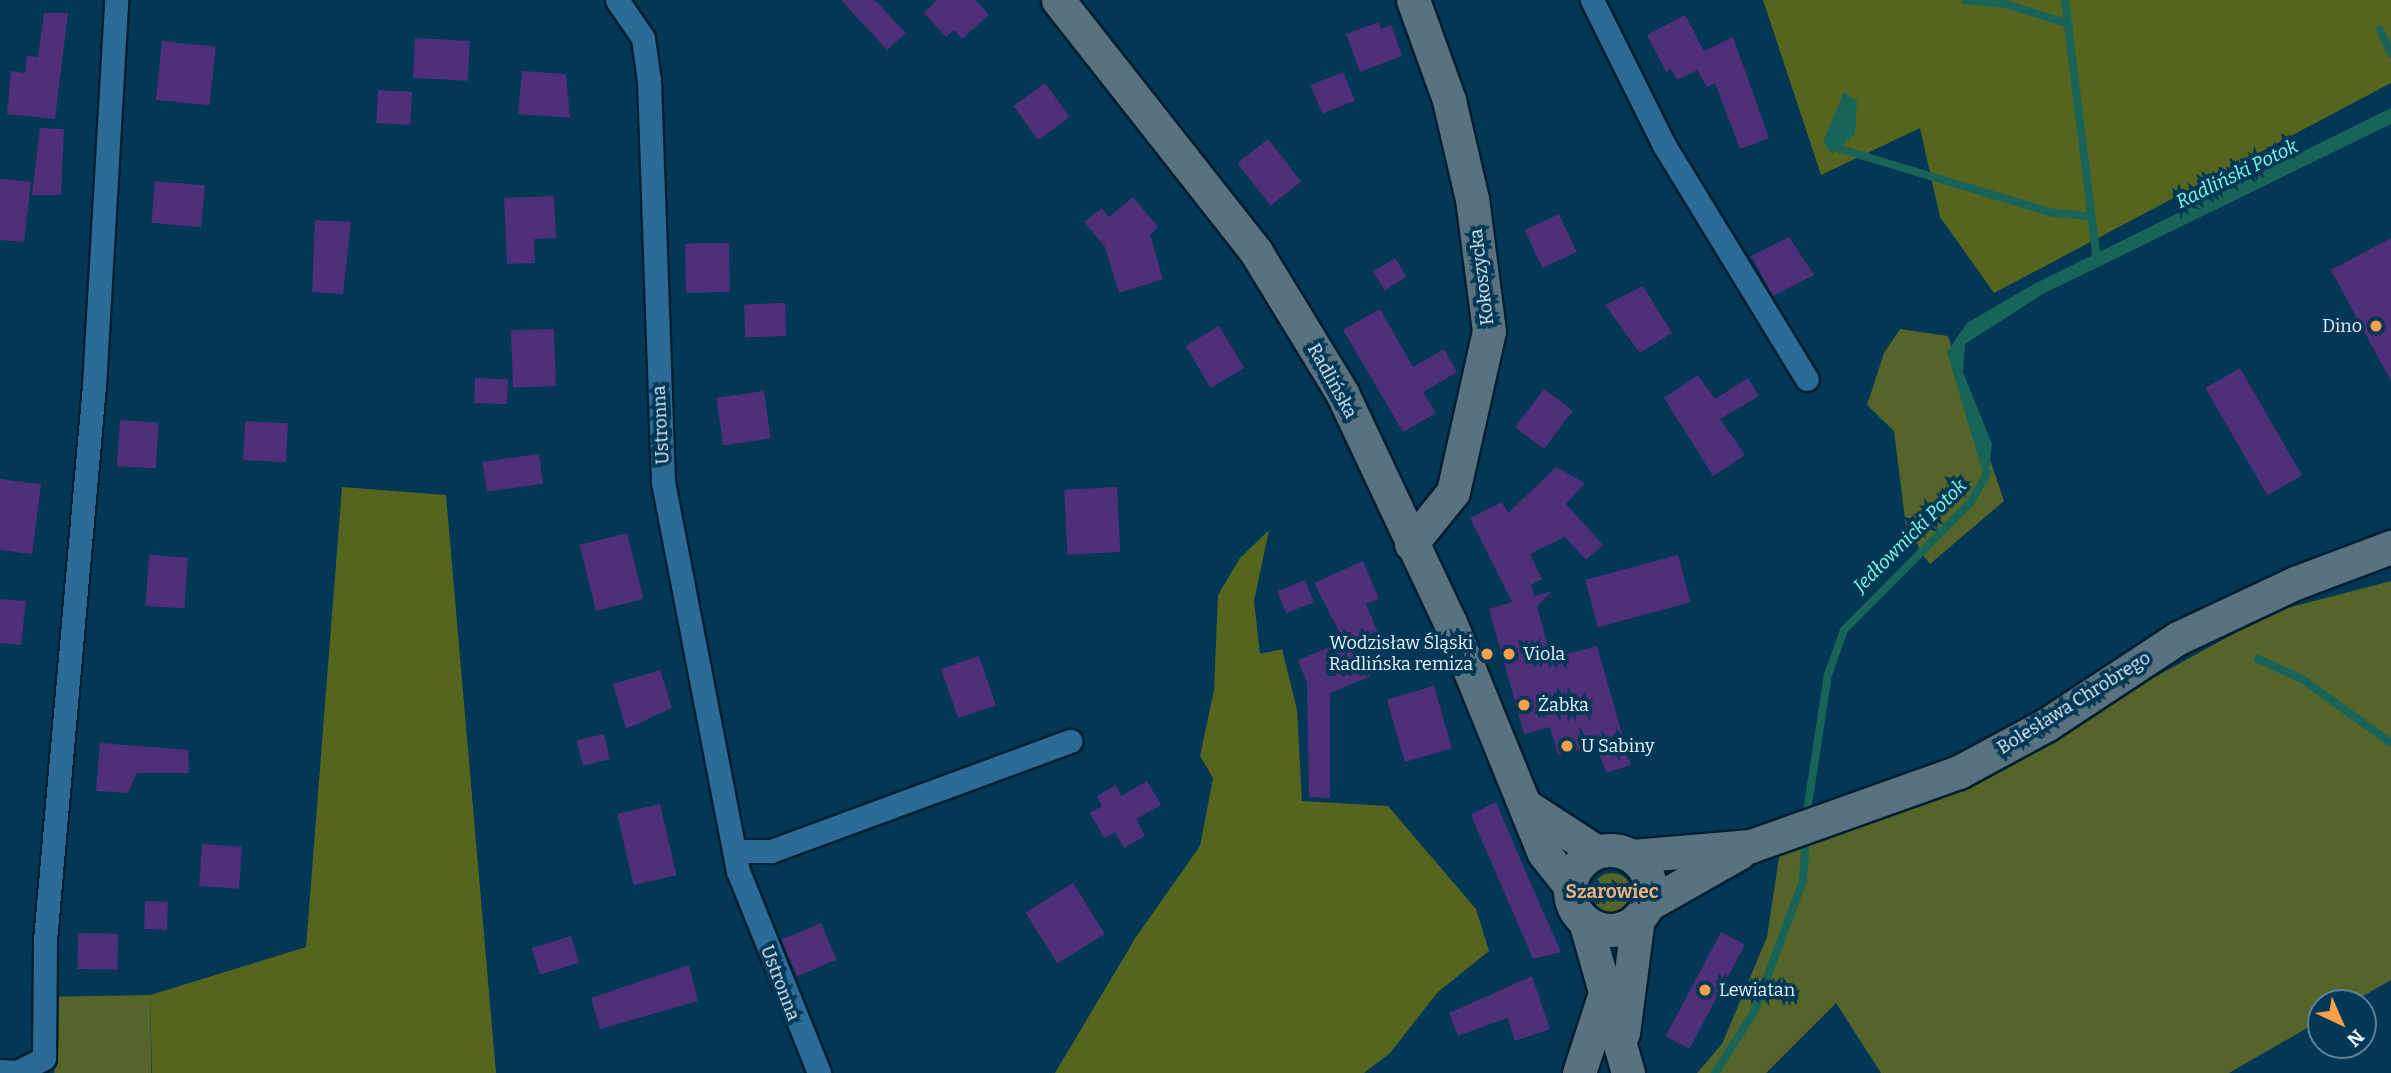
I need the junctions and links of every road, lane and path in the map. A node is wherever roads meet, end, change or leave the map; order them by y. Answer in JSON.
{"nodes":[{"id":1,"x":116,"y":0,"type":"edge"},
{"id":2,"x":617,"y":0,"type":"edge"},
{"id":3,"x":1058,"y":0,"type":"edge"},
{"id":4,"x":1413,"y":0,"type":"edge"},
{"id":5,"x":1592,"y":0,"type":"edge"},
{"id":6,"x":1807,"y":379,"type":"dead end"},
{"id":7,"x":1411,"y":544,"type":"junction"},
{"id":8,"x":2391,"y":547,"type":"edge"},
{"id":9,"x":1070,"y":741,"type":"dead end"},
{"id":10,"x":1528,"y":807,"type":"junction"},
{"id":11,"x":1765,"y":842,"type":"junction"},
{"id":12,"x":736,"y":851,"type":"junction"},
{"id":13,"x":1597,"y":852,"type":"junction"},
{"id":14,"x":1632,"y":856,"type":"junction"},
{"id":15,"x":1570,"y":886,"type":"junction"},
{"id":16,"x":1643,"y":912,"type":"junction"},
{"id":17,"x":1585,"y":921,"type":"junction"},
{"id":18,"x":1605,"y":990,"type":"junction"},
{"id":19,"x":1625,"y":1059,"type":"edge"},
{"id":20,"x":0,"y":1071,"type":"edge"},
{"id":21,"x":819,"y":1073,"type":"edge"},
{"id":22,"x":1579,"y":1073,"type":"edge"}],
"edges":[{"from":1,"to":20,"type":"street"},
{"from":2,"to":12,"type":"street","name":"Ustronna"},
{"from":3,"to":7,"type":"street","name":"Radlińska"},
{"from":4,"to":7,"type":"street","name":"Kokoszycka"},
{"from":5,"to":6,"type":"street"},
{"from":7,"to":10,"type":"street","name":"Radlińska"},
{"from":8,"to":11,"type":"street","name":"Bolesława Chrobrego"},
{"from":9,"to":12,"type":"street"},
{"from":10,"to":13,"type":"street"},
{"from":10,"to":15,"type":"street","name":"Radlińska"},
{"from":11,"to":14,"type":"street","name":"Bolesława Chrobrego"},
{"from":11,"to":16,"type":"street","name":"Bolesława Chrobrego"},
{"from":12,"to":21,"type":"street","name":"Ustronna"},
{"from":13,"to":14,"type":"street"},
{"from":13,"to":15,"type":"street"},
{"from":14,"to":16,"type":"street"},
{"from":15,"to":17,"type":"street"},
{"from":16,"to":17,"type":"street"},
{"from":16,"to":19,"type":"street"},
{"from":17,"to":18,"type":"street"},
{"from":18,"to":19,"type":"street"},
{"from":18,"to":22,"type":"street"}]}
